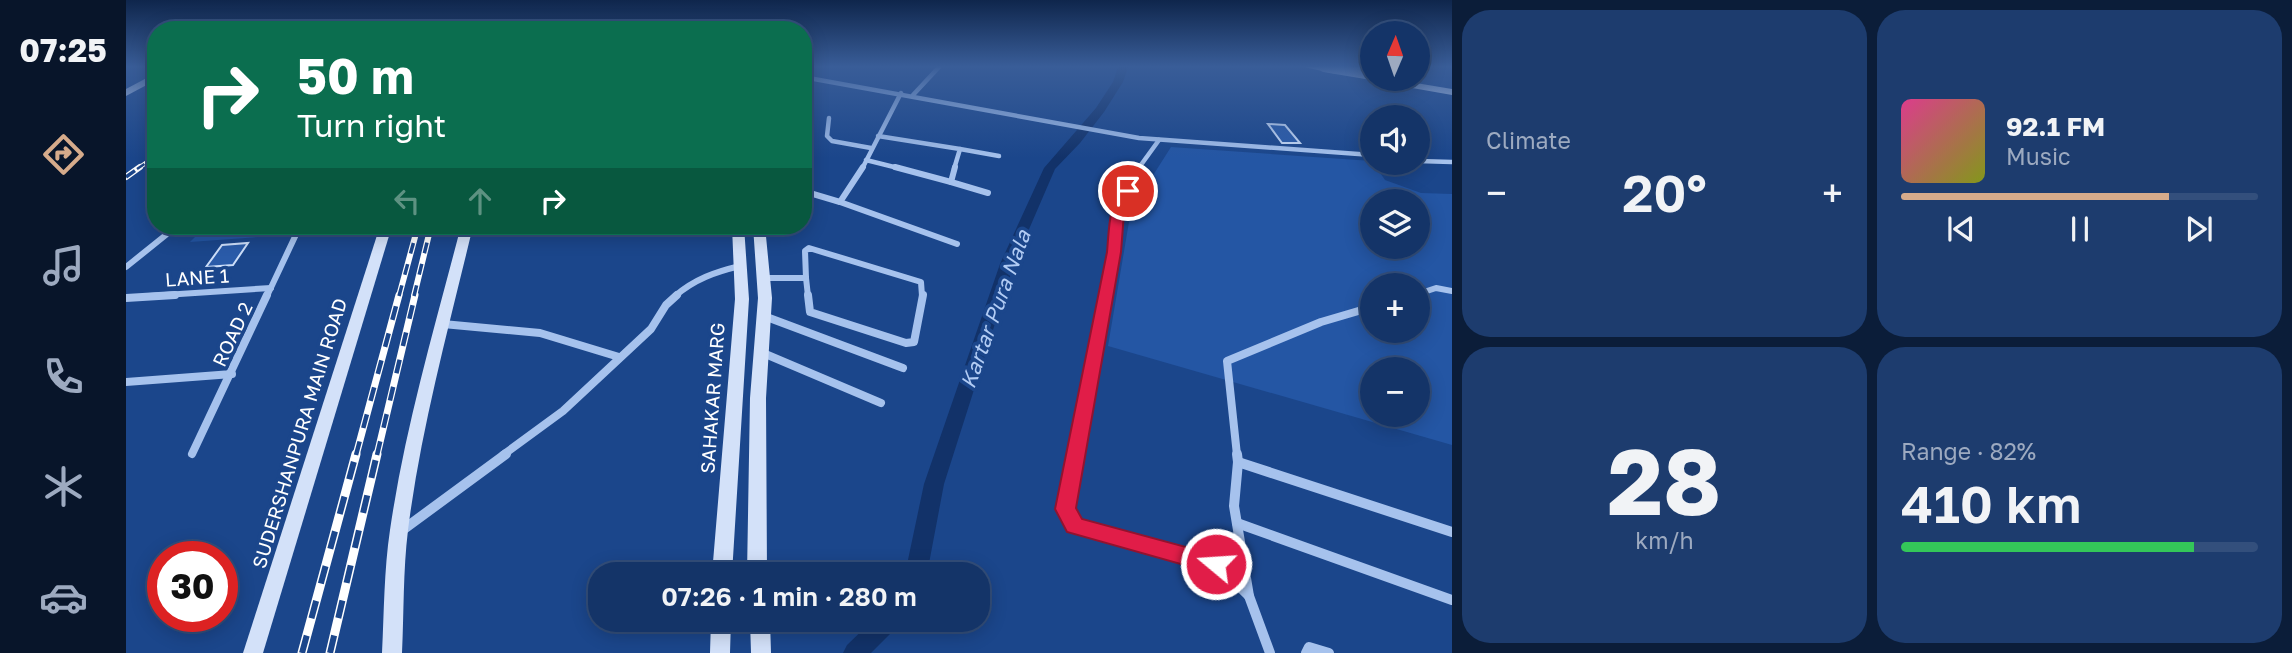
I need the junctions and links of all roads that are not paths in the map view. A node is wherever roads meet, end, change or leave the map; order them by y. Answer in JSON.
{"nodes":[{"id":1,"x":899,"y":97,"type":"edge"},
{"id":2,"x":927,"y":97,"type":"edge"},
{"id":3,"x":829,"y":118,"type":"dead end"},
{"id":4,"x":878,"y":135,"type":"junction"},
{"id":5,"x":1159,"y":140,"type":"junction"},
{"id":6,"x":871,"y":148,"type":"junction"},
{"id":7,"x":960,"y":149,"type":"junction"},
{"id":8,"x":1360,"y":154,"type":"edge"},
{"id":9,"x":999,"y":156,"type":"dead end"},
{"id":10,"x":866,"y":160,"type":"junction"},
{"id":11,"x":1430,"y":161,"type":"edge"},
{"id":12,"x":1452,"y":162,"type":"edge"},
{"id":13,"x":951,"y":182,"type":"junction"},
{"id":14,"x":988,"y":193,"type":"dead end"},
{"id":15,"x":812,"y":194,"type":"edge"},
{"id":16,"x":839,"y":202,"type":"junction"},
{"id":17,"x":166,"y":235,"type":"edge"},
{"id":18,"x":296,"y":235,"type":"edge"},
{"id":19,"x":383,"y":235,"type":"edge"},
{"id":20,"x":465,"y":235,"type":"edge"},
{"id":21,"x":739,"y":235,"type":"edge"},
{"id":22,"x":760,"y":235,"type":"edge"},
{"id":23,"x":957,"y":244,"type":"dead end"},
{"id":24,"x":741,"y":266,"type":"junction"},
{"id":25,"x":126,"y":267,"type":"edge"},
{"id":26,"x":764,"y":278,"type":"junction"},
{"id":27,"x":806,"y":278,"type":"junction"},
{"id":28,"x":271,"y":288,"type":"junction"},
{"id":29,"x":1430,"y":290,"type":"edge"},
{"id":30,"x":1452,"y":291,"type":"edge"},
{"id":31,"x":126,"y":298,"type":"edge"},
{"id":32,"x":1360,"y":311,"type":"edge"},
{"id":33,"x":764,"y":316,"type":"junction"},
{"id":34,"x":443,"y":324,"type":"junction"},
{"id":35,"x":763,"y":353,"type":"junction"},
{"id":36,"x":619,"y":357,"type":"junction"},
{"id":37,"x":903,"y":368,"type":"dead end"},
{"id":38,"x":232,"y":374,"type":"junction"},
{"id":39,"x":126,"y":382,"type":"edge"},
{"id":40,"x":881,"y":403,"type":"dead end"},
{"id":41,"x":192,"y":454,"type":"dead end"},
{"id":42,"x":1238,"y":462,"type":"junction"},
{"id":43,"x":1237,"y":523,"type":"junction"},
{"id":44,"x":399,"y":532,"type":"junction"},
{"id":45,"x":1452,"y":532,"type":"edge"},
{"id":46,"x":723,"y":562,"type":"edge"},
{"id":47,"x":758,"y":562,"type":"edge"},
{"id":48,"x":1249,"y":596,"type":"junction"},
{"id":49,"x":1452,"y":600,"type":"edge"},
{"id":50,"x":721,"y":632,"type":"edge"},
{"id":51,"x":760,"y":632,"type":"edge"},
{"id":52,"x":253,"y":653,"type":"edge"},
{"id":53,"x":392,"y":653,"type":"edge"},
{"id":54,"x":720,"y":653,"type":"edge"},
{"id":55,"x":761,"y":653,"type":"edge"},
{"id":56,"x":1270,"y":653,"type":"edge"},
{"id":57,"x":1307,"y":653,"type":"edge"},
{"id":58,"x":1328,"y":653,"type":"edge"}],
"edges":[{"from":1,"to":4,"type":"street"},
{"from":2,"to":5,"type":"street"},
{"from":3,"to":6,"type":"street"},
{"from":4,"to":6,"type":"street"},
{"from":4,"to":7,"type":"street"},
{"from":5,"to":8,"type":"street"},
{"from":5,"to":48,"type":"street"},
{"from":6,"to":10,"type":"street"},
{"from":7,"to":9,"type":"street"},
{"from":7,"to":13,"type":"street"},
{"from":10,"to":13,"type":"street"},
{"from":10,"to":16,"type":"street"},
{"from":11,"to":12,"type":"street"},
{"from":13,"to":14,"type":"street"},
{"from":15,"to":16,"type":"street"},
{"from":16,"to":23,"type":"street"},
{"from":17,"to":25,"type":"street"},
{"from":18,"to":28,"type":"street","name":"ROAD 2"},
{"from":19,"to":52,"type":"street","name":"SUDERSHANPURA MAIN ROAD"},
{"from":20,"to":34,"type":"street"},
{"from":21,"to":24,"type":"street","name":"SAHAKAR MARG"},
{"from":22,"to":26,"type":"street"},
{"from":24,"to":36,"type":"street"},
{"from":24,"to":46,"type":"street","name":"SAHAKAR MARG"},
{"from":26,"to":27,"type":"street"},
{"from":26,"to":33,"type":"street"},
{"from":27,"to":27,"type":"street"},
{"from":28,"to":31,"type":"street","name":"LANE 1"},
{"from":28,"to":38,"type":"street","name":"ROAD 2"},
{"from":29,"to":30,"type":"street"},
{"from":32,"to":42,"type":"street"},
{"from":33,"to":35,"type":"street"},
{"from":33,"to":37,"type":"street"},
{"from":34,"to":36,"type":"street"},
{"from":34,"to":44,"type":"street"},
{"from":35,"to":40,"type":"street"},
{"from":35,"to":47,"type":"street"},
{"from":36,"to":44,"type":"street"},
{"from":38,"to":39,"type":"street"},
{"from":38,"to":41,"type":"street","name":"ROAD 2"},
{"from":42,"to":43,"type":"street"},
{"from":42,"to":45,"type":"street"},
{"from":43,"to":48,"type":"street"},
{"from":43,"to":49,"type":"street"},
{"from":44,"to":53,"type":"street"},
{"from":48,"to":56,"type":"street"},
{"from":50,"to":54,"type":"street"},
{"from":51,"to":55,"type":"street"},
{"from":57,"to":58,"type":"street"}]}
